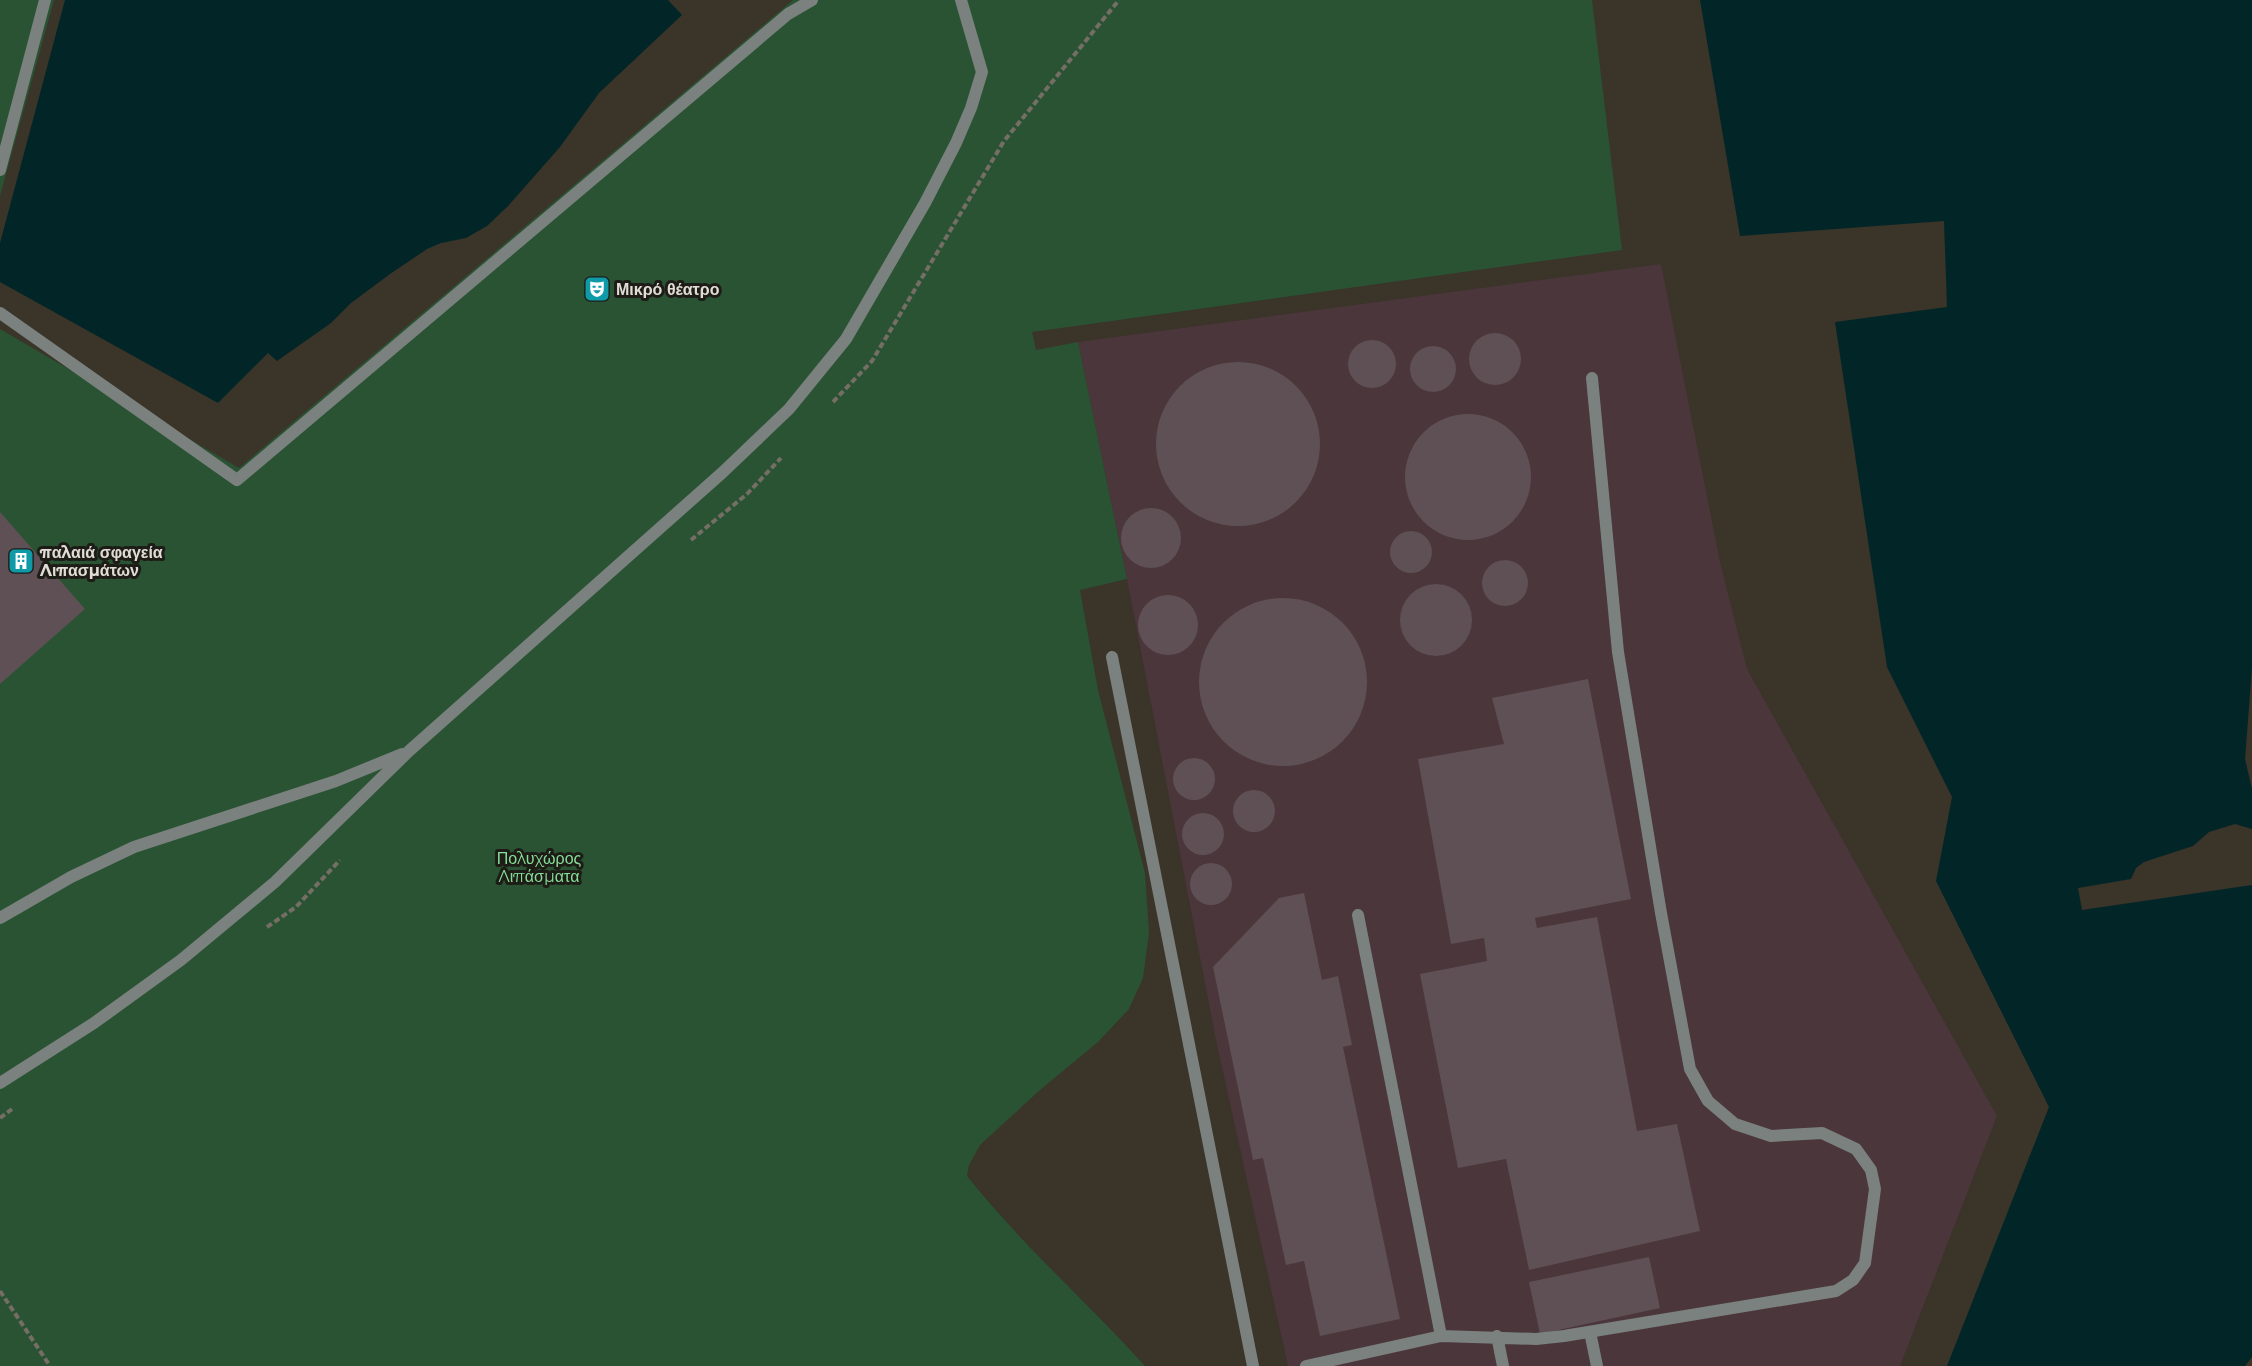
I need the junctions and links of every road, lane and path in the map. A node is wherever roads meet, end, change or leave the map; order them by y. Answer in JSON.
{"nodes":[{"id":1,"x":45,"y":0,"type":"edge"},
{"id":2,"x":812,"y":0,"type":"edge"},
{"id":3,"x":961,"y":0,"type":"edge"},
{"id":4,"x":0,"y":170,"type":"edge"},
{"id":5,"x":0,"y":313,"type":"edge"},
{"id":6,"x":1592,"y":378,"type":"dead end"},
{"id":7,"x":1112,"y":657,"type":"dead end"},
{"id":8,"x":409,"y":751,"type":"junction"},
{"id":9,"x":1358,"y":915,"type":"dead end"},
{"id":10,"x":0,"y":918,"type":"edge"},
{"id":11,"x":0,"y":1083,"type":"edge"},
{"id":12,"x":0,"y":1291,"type":"edge"},
{"id":13,"x":1590,"y":1332,"type":"junction"},
{"id":14,"x":1442,"y":1336,"type":"junction"},
{"id":15,"x":1497,"y":1336,"type":"junction"},
{"id":16,"x":50,"y":1366,"type":"edge"},
{"id":17,"x":1253,"y":1366,"type":"edge"},
{"id":18,"x":1306,"y":1366,"type":"edge"},
{"id":19,"x":1503,"y":1366,"type":"edge"},
{"id":20,"x":1597,"y":1366,"type":"edge"}],
"edges":[{"from":1,"to":4,"type":"street"},
{"from":2,"to":5,"type":"street"},
{"from":3,"to":8,"type":"street"},
{"from":6,"to":13,"type":"street"},
{"from":7,"to":17,"type":"street"},
{"from":8,"to":10,"type":"street"},
{"from":8,"to":11,"type":"street"},
{"from":9,"to":14,"type":"street"},
{"from":12,"to":16,"type":"path"},
{"from":13,"to":15,"type":"street"},
{"from":13,"to":20,"type":"street"},
{"from":14,"to":15,"type":"street"},
{"from":14,"to":18,"type":"street"},
{"from":15,"to":19,"type":"street"}]}
